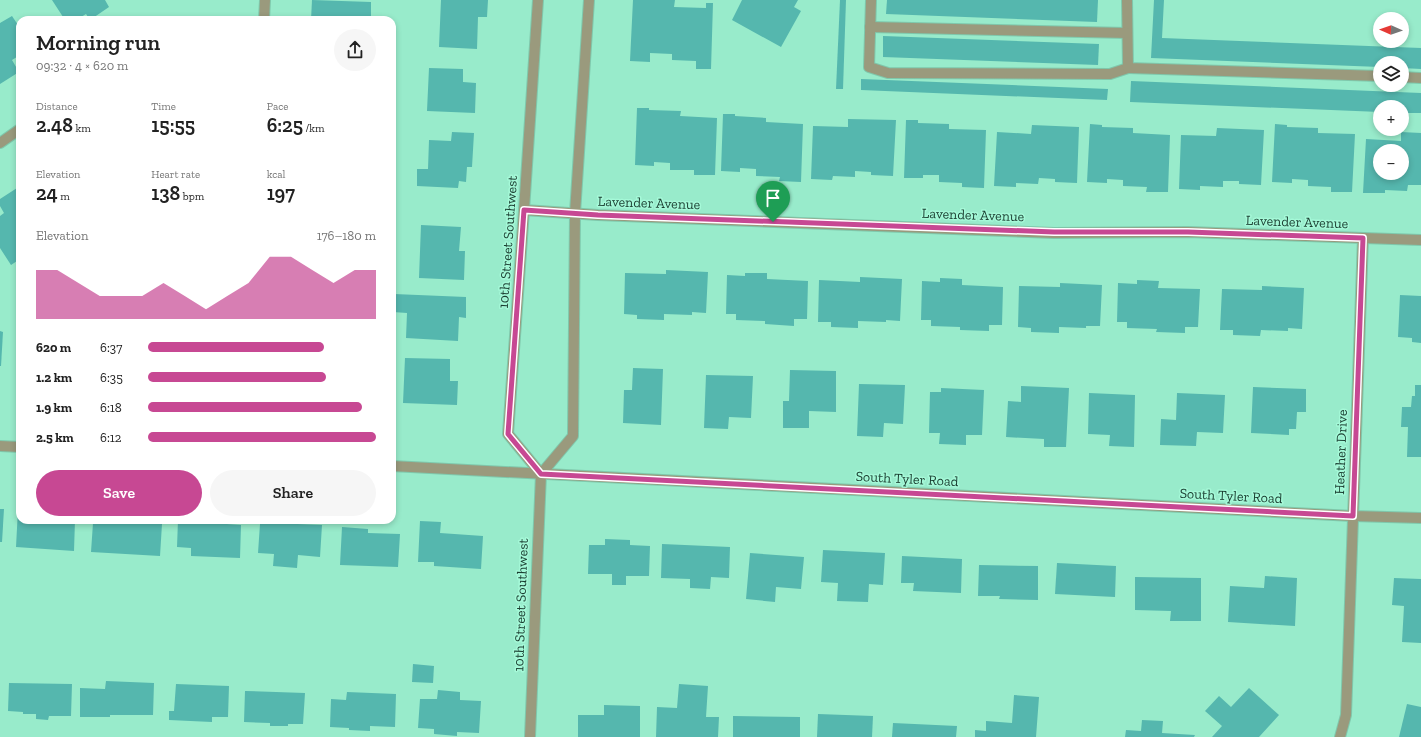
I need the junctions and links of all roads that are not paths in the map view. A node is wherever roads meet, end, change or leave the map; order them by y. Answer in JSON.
{"nodes":[{"id":1,"x":265,"y":0,"type":"edge"},
{"id":2,"x":538,"y":0,"type":"edge"},
{"id":3,"x":589,"y":0,"type":"edge"},
{"id":4,"x":871,"y":0,"type":"edge"},
{"id":5,"x":1127,"y":0,"type":"edge"},
{"id":6,"x":264,"y":16,"type":"edge"},
{"id":7,"x":870,"y":27,"type":"junction"},
{"id":8,"x":1127,"y":33,"type":"junction"},
{"id":9,"x":1128,"y":68,"type":"junction"},
{"id":10,"x":1373,"y":76,"type":"edge"},
{"id":11,"x":1409,"y":77,"type":"edge"},
{"id":12,"x":1421,"y":78,"type":"edge"},
{"id":13,"x":16,"y":132,"type":"edge"},
{"id":14,"x":0,"y":143,"type":"edge"},
{"id":15,"x":524,"y":210,"type":"junction"},
{"id":16,"x":574,"y":213,"type":"junction"},
{"id":17,"x":1363,"y":238,"type":"junction"},
{"id":18,"x":1421,"y":240,"type":"edge"},
{"id":19,"x":0,"y":446,"type":"edge"},
{"id":20,"x":16,"y":447,"type":"edge"},
{"id":21,"x":396,"y":466,"type":"edge"},
{"id":22,"x":541,"y":474,"type":"junction"},
{"id":23,"x":1353,"y":516,"type":"junction"},
{"id":24,"x":1421,"y":518,"type":"edge"},
{"id":25,"x":530,"y":737,"type":"edge"},
{"id":26,"x":1340,"y":737,"type":"edge"}],
"edges":[{"from":1,"to":6,"type":"street"},
{"from":2,"to":15,"type":"street","name":"10th Street Southwest"},
{"from":3,"to":16,"type":"street"},
{"from":4,"to":7,"type":"street"},
{"from":5,"to":8,"type":"street"},
{"from":7,"to":8,"type":"street"},
{"from":7,"to":9,"type":"street"},
{"from":8,"to":9,"type":"street"},
{"from":9,"to":10,"type":"street"},
{"from":11,"to":12,"type":"street"},
{"from":13,"to":14,"type":"street"},
{"from":15,"to":16,"type":"street","name":"Lavender Avenue"},
{"from":15,"to":22,"type":"street","name":"10th Street Southwest"},
{"from":16,"to":17,"type":"street","name":"Lavender Avenue"},
{"from":16,"to":22,"type":"street"},
{"from":17,"to":18,"type":"street","name":"Lavender Avenue"},
{"from":17,"to":23,"type":"street","name":"Heather Drive"},
{"from":19,"to":20,"type":"street"},
{"from":21,"to":22,"type":"street","name":"South Tyler Road"},
{"from":22,"to":23,"type":"street","name":"South Tyler Road"},
{"from":22,"to":25,"type":"street","name":"10th Street Southwest"},
{"from":23,"to":24,"type":"street","name":"South Tyler Road"},
{"from":23,"to":26,"type":"street","name":"Heather Drive"}]}
